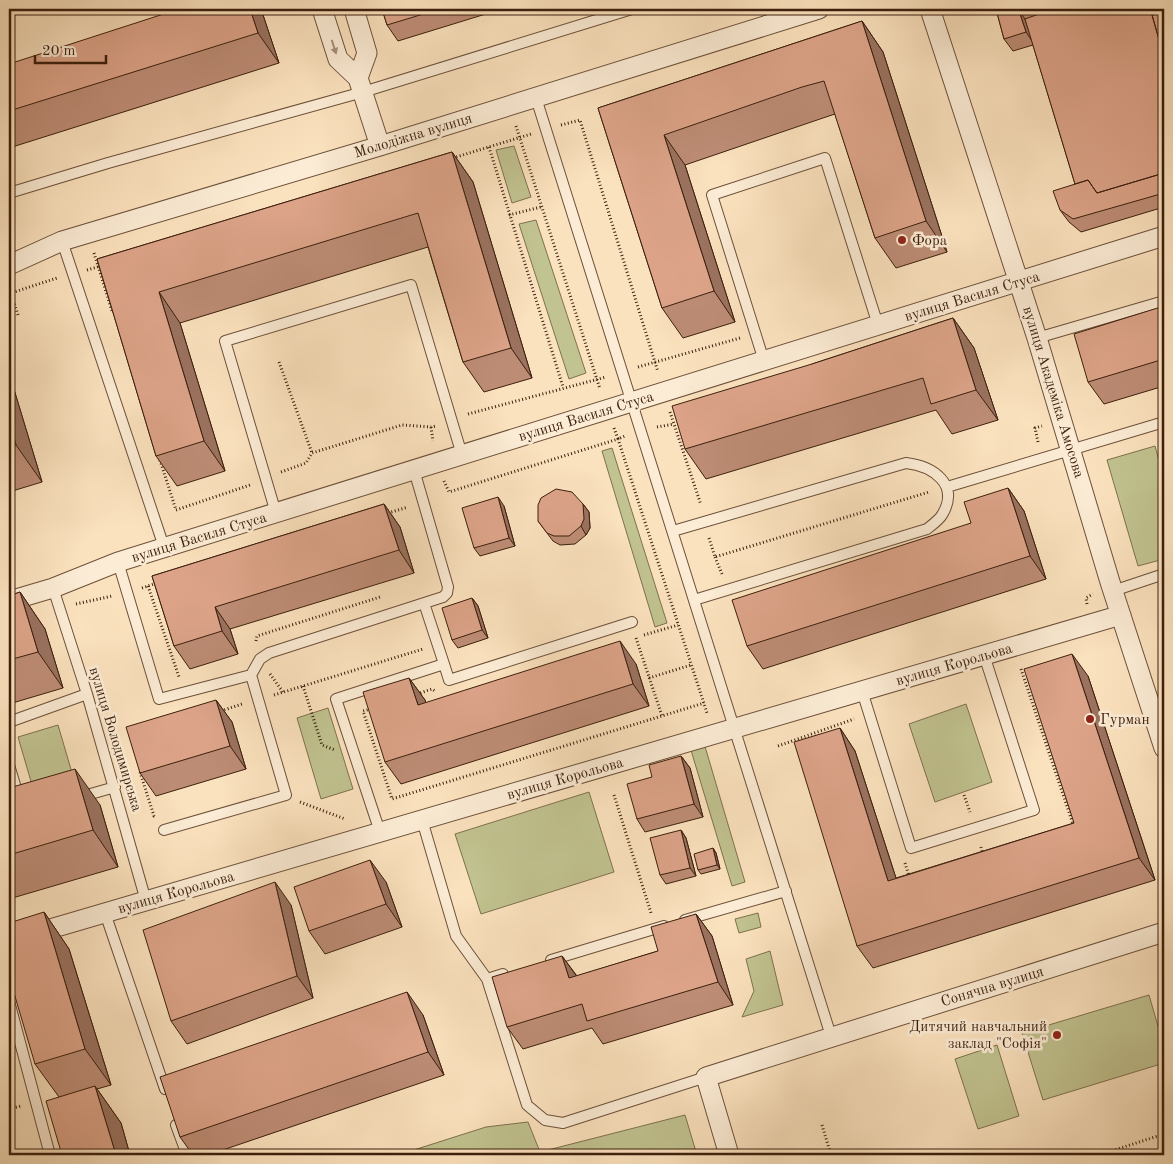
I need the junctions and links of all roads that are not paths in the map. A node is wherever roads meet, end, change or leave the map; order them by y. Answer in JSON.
{"nodes":[{"id":1,"x":322,"y":9,"type":"edge"},
{"id":2,"x":354,"y":9,"type":"edge"},
{"id":3,"x":632,"y":9,"type":"edge"},
{"id":4,"x":819,"y":9,"type":"edge"},
{"id":5,"x":930,"y":9,"type":"edge"},
{"id":6,"x":360,"y":85,"type":"junction"},
{"id":7,"x":536,"y":98,"type":"junction"},
{"id":8,"x":380,"y":146,"type":"junction"},
{"id":9,"x":9,"y":193,"type":"edge"},
{"id":10,"x":1164,"y":236,"type":"edge"},
{"id":11,"x":62,"y":241,"type":"junction"},
{"id":12,"x":9,"y":265,"type":"edge"},
{"id":13,"x":1019,"y":281,"type":"junction"},
{"id":14,"x":1164,"y":301,"type":"edge"},
{"id":15,"x":878,"y":325,"type":"junction"},
{"id":16,"x":1037,"y":338,"type":"junction"},
{"id":17,"x":764,"y":361,"type":"junction"},
{"id":18,"x":632,"y":402,"type":"junction"},
{"id":19,"x":1164,"y":422,"type":"edge"},
{"id":20,"x":1071,"y":449,"type":"junction"},
{"id":21,"x":462,"y":455,"type":"junction"},
{"id":22,"x":414,"y":470,"type":"junction"},
{"id":23,"x":947,"y":487,"type":"junction"},
{"id":24,"x":276,"y":512,"type":"junction"},
{"id":25,"x":673,"y":531,"type":"junction"},
{"id":26,"x":164,"y":547,"type":"junction"},
{"id":27,"x":118,"y":562,"type":"junction"},
{"id":28,"x":1164,"y":574,"type":"edge"},
{"id":29,"x":53,"y":588,"type":"junction"},
{"id":30,"x":1113,"y":591,"type":"junction"},
{"id":31,"x":694,"y":600,"type":"junction"},
{"id":32,"x":9,"y":601,"type":"edge"},
{"id":33,"x":424,"y":603,"type":"junction"},
{"id":34,"x":1122,"y":615,"type":"junction"},
{"id":35,"x":632,"y":622,"type":"dead end"},
{"id":36,"x":984,"y":655,"type":"junction"},
{"id":37,"x":444,"y":664,"type":"junction"},
{"id":38,"x":251,"y":675,"type":"junction"},
{"id":39,"x":862,"y":691,"type":"junction"},
{"id":40,"x":87,"y":694,"type":"junction"},
{"id":41,"x":1158,"y":705,"type":"edge"},
{"id":42,"x":9,"y":722,"type":"edge"},
{"id":43,"x":734,"y":728,"type":"junction"},
{"id":44,"x":1164,"y":748,"type":"edge"},
{"id":45,"x":9,"y":765,"type":"edge"},
{"id":46,"x":115,"y":787,"type":"junction"},
{"id":47,"x":71,"y":799,"type":"edge"},
{"id":48,"x":24,"y":804,"type":"edge"},
{"id":49,"x":422,"y":820,"type":"junction"},
{"id":50,"x":164,"y":830,"type":"dead end"},
{"id":51,"x":380,"y":832,"type":"junction"},
{"id":52,"x":786,"y":891,"type":"junction"},
{"id":53,"x":146,"y":900,"type":"junction"},
{"id":54,"x":105,"y":913,"type":"junction"},
{"id":55,"x":1164,"y":932,"type":"edge"},
{"id":56,"x":9,"y":941,"type":"edge"},
{"id":57,"x":543,"y":962,"type":"edge"},
{"id":58,"x":515,"y":971,"type":"edge"},
{"id":59,"x":487,"y":979,"type":"junction"},
{"id":60,"x":9,"y":1001,"type":"edge"},
{"id":61,"x":831,"y":1036,"type":"junction"},
{"id":62,"x":706,"y":1077,"type":"junction"},
{"id":63,"x":168,"y":1099,"type":"edge"},
{"id":64,"x":174,"y":1118,"type":"edge"},
{"id":65,"x":50,"y":1155,"type":"edge"},
{"id":66,"x":187,"y":1155,"type":"edge"},
{"id":67,"x":729,"y":1155,"type":"edge"}],
"edges":[{"from":1,"to":6,"type":"street","one_way":true},
{"from":2,"to":6,"type":"street"},
{"from":3,"to":6,"type":"lane"},
{"from":4,"to":7,"type":"street","name":"Молодіжна вулиця"},
{"from":5,"to":13,"type":"street","name":"вулиця Академіка Амосова"},
{"from":6,"to":8,"type":"street"},
{"from":6,"to":9,"type":"lane"},
{"from":7,"to":8,"type":"street","name":"Молодіжна вулиця"},
{"from":7,"to":18,"type":"lane"},
{"from":8,"to":11,"type":"street","name":"Молодіжна вулиця"},
{"from":10,"to":13,"type":"street","name":"вулиця Василя Стуса"},
{"from":11,"to":12,"type":"street","name":"Молодіжна вулиця"},
{"from":11,"to":26,"type":"lane"},
{"from":13,"to":15,"type":"street","name":"вулиця Василя Стуса"},
{"from":13,"to":16,"type":"street","name":"вулиця Академіка Амосова"},
{"from":14,"to":16,"type":"lane"},
{"from":15,"to":17,"type":"street","name":"вулиця Василя Стуса"},
{"from":15,"to":17,"type":"lane"},
{"from":16,"to":20,"type":"street","name":"вулиця Академіка Амосова"},
{"from":17,"to":18,"type":"street","name":"вулиця Василя Стуса"},
{"from":18,"to":21,"type":"street","name":"вулиця Василя Стуса"},
{"from":18,"to":25,"type":"lane"},
{"from":19,"to":20,"type":"lane"},
{"from":20,"to":23,"type":"lane"},
{"from":20,"to":30,"type":"street","name":"вулиця Академіка Амосова"},
{"from":21,"to":22,"type":"street","name":"вулиця Василя Стуса"},
{"from":21,"to":24,"type":"lane"},
{"from":22,"to":24,"type":"street","name":"вулиця Василя Стуса"},
{"from":22,"to":33,"type":"lane"},
{"from":23,"to":25,"type":"lane"},
{"from":23,"to":31,"type":"lane"},
{"from":24,"to":26,"type":"street","name":"вулиця Василя Стуса"},
{"from":25,"to":31,"type":"lane"},
{"from":26,"to":27,"type":"street","name":"вулиця Василя Стуса"},
{"from":27,"to":29,"type":"street","name":"вулиця Василя Стуса"},
{"from":27,"to":38,"type":"lane"},
{"from":28,"to":30,"type":"lane"},
{"from":29,"to":32,"type":"street","name":"вулиця Василя Стуса"},
{"from":29,"to":40,"type":"lane","name":"вулиця Володимирська"},
{"from":30,"to":34,"type":"street","name":"вулиця Академіка Амосова"},
{"from":31,"to":43,"type":"lane"},
{"from":33,"to":37,"type":"lane"},
{"from":33,"to":38,"type":"lane"},
{"from":34,"to":36,"type":"street","name":"вулиця Корольова"},
{"from":34,"to":41,"type":"street","name":"вулиця Академіка Амосова"},
{"from":35,"to":37,"type":"lane"},
{"from":36,"to":39,"type":"street","name":"вулиця Корольова"},
{"from":36,"to":39,"type":"lane"},
{"from":37,"to":51,"type":"lane"},
{"from":38,"to":50,"type":"lane"},
{"from":39,"to":43,"type":"street","name":"вулиця Корольова"},
{"from":40,"to":42,"type":"lane"},
{"from":40,"to":46,"type":"lane","name":"вулиця Володимирська"},
{"from":41,"to":44,"type":"street","name":"вулиця Академіка Амосова"},
{"from":43,"to":49,"type":"street","name":"вулиця Корольова"},
{"from":43,"to":52,"type":"lane"},
{"from":45,"to":48,"type":"lane"},
{"from":46,"to":47,"type":"lane"},
{"from":46,"to":53,"type":"lane","name":"вулиця Володимирська"},
{"from":49,"to":51,"type":"street","name":"вулиця Корольова"},
{"from":49,"to":59,"type":"lane"},
{"from":51,"to":53,"type":"street","name":"вулиця Корольова"},
{"from":52,"to":57,"type":"lane"},
{"from":52,"to":61,"type":"lane"},
{"from":53,"to":54,"type":"street","name":"вулиця Корольова"},
{"from":54,"to":56,"type":"street","name":"вулиця Корольова"},
{"from":54,"to":63,"type":"lane"},
{"from":55,"to":61,"type":"street","name":"Сонячна вулиця"},
{"from":58,"to":59,"type":"lane"},
{"from":59,"to":62,"type":"lane"},
{"from":60,"to":65,"type":"lane"},
{"from":61,"to":62,"type":"street","name":"Сонячна вулиця"},
{"from":62,"to":67,"type":"street"},
{"from":64,"to":66,"type":"lane"}]}
